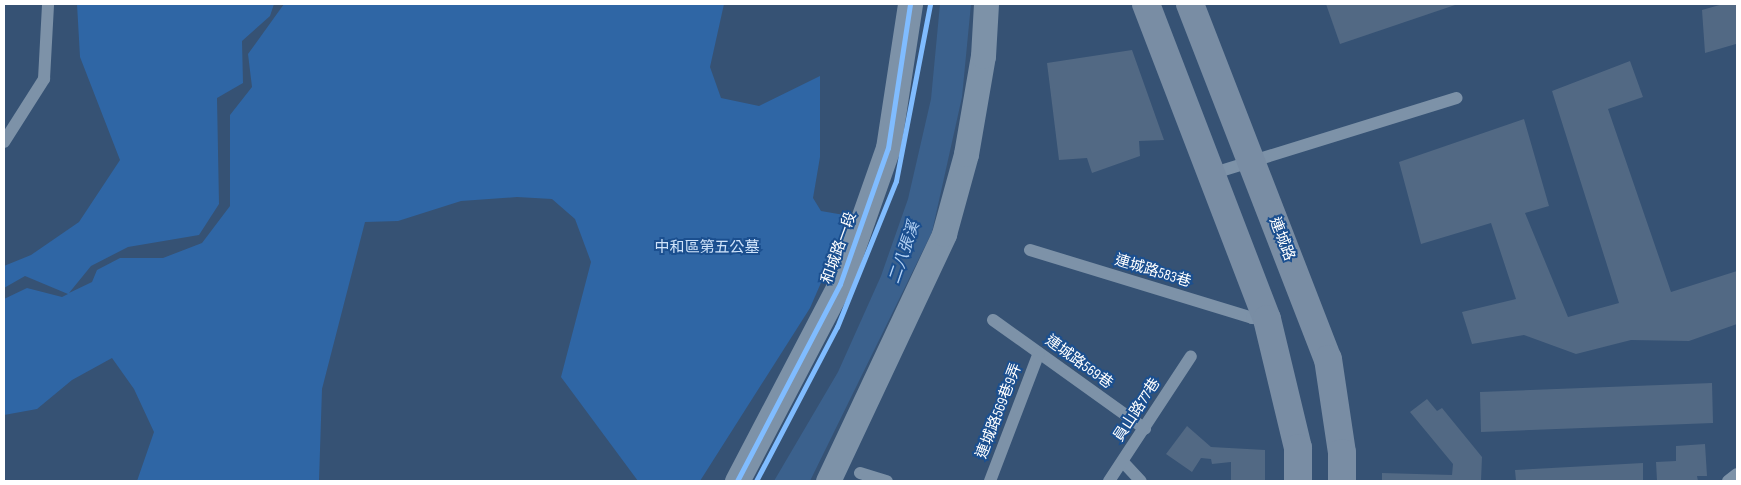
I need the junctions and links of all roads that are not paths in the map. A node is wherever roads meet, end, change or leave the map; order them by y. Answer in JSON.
{"nodes":[{"id":1,"x":48,"y":4,"type":"edge"},
{"id":2,"x":910,"y":4,"type":"edge"},
{"id":3,"x":986,"y":4,"type":"edge"},
{"id":4,"x":1146,"y":4,"type":"edge"},
{"id":5,"x":1190,"y":4,"type":"edge"},
{"id":6,"x":1457,"y":98,"type":"dead end"},
{"id":7,"x":4,"y":142,"type":"edge"},
{"id":8,"x":1252,"y":161,"type":"junction"},
{"id":9,"x":1211,"y":174,"type":"junction"},
{"id":10,"x":1030,"y":250,"type":"dead end"},
{"id":11,"x":1267,"y":319,"type":"junction"},
{"id":12,"x":993,"y":320,"type":"dead end"},
{"id":13,"x":1039,"y":353,"type":"junction"},
{"id":14,"x":1191,"y":356,"type":"dead end"},
{"id":15,"x":1146,"y":429,"type":"junction"},
{"id":16,"x":1123,"y":462,"type":"junction"},
{"id":17,"x":860,"y":473,"type":"dead end"},
{"id":18,"x":1737,"y":474,"type":"edge"},
{"id":19,"x":737,"y":481,"type":"edge"},
{"id":20,"x":828,"y":481,"type":"edge"},
{"id":21,"x":887,"y":481,"type":"edge"},
{"id":22,"x":990,"y":481,"type":"edge"},
{"id":23,"x":1110,"y":481,"type":"edge"},
{"id":24,"x":1141,"y":481,"type":"edge"},
{"id":25,"x":1298,"y":481,"type":"edge"},
{"id":26,"x":1342,"y":481,"type":"edge"},
{"id":27,"x":1728,"y":481,"type":"edge"}],
"edges":[{"from":1,"to":7,"type":"lane"},
{"from":2,"to":19,"type":"street","name":"和城路一段"},
{"from":3,"to":20,"type":"street"},
{"from":4,"to":9,"type":"main road"},
{"from":5,"to":8,"type":"main road","name":"連城路"},
{"from":6,"to":8,"type":"lane"},
{"from":8,"to":9,"type":"lane"},
{"from":8,"to":26,"type":"main road","name":"連城路"},
{"from":9,"to":11,"type":"main road"},
{"from":10,"to":11,"type":"lane","name":"連城路583巷"},
{"from":11,"to":25,"type":"main road"},
{"from":12,"to":13,"type":"lane","name":"連城路569巷"},
{"from":13,"to":15,"type":"lane","name":"連城路569巷"},
{"from":13,"to":22,"type":"lane","name":"連城路569巷9弄"},
{"from":14,"to":15,"type":"lane","name":"員山路77巷"},
{"from":15,"to":16,"type":"lane","name":"員山路77巷"},
{"from":16,"to":23,"type":"lane","name":"員山路77巷"},
{"from":16,"to":24,"type":"lane"},
{"from":17,"to":21,"type":"lane"},
{"from":18,"to":27,"type":"lane"}]}
